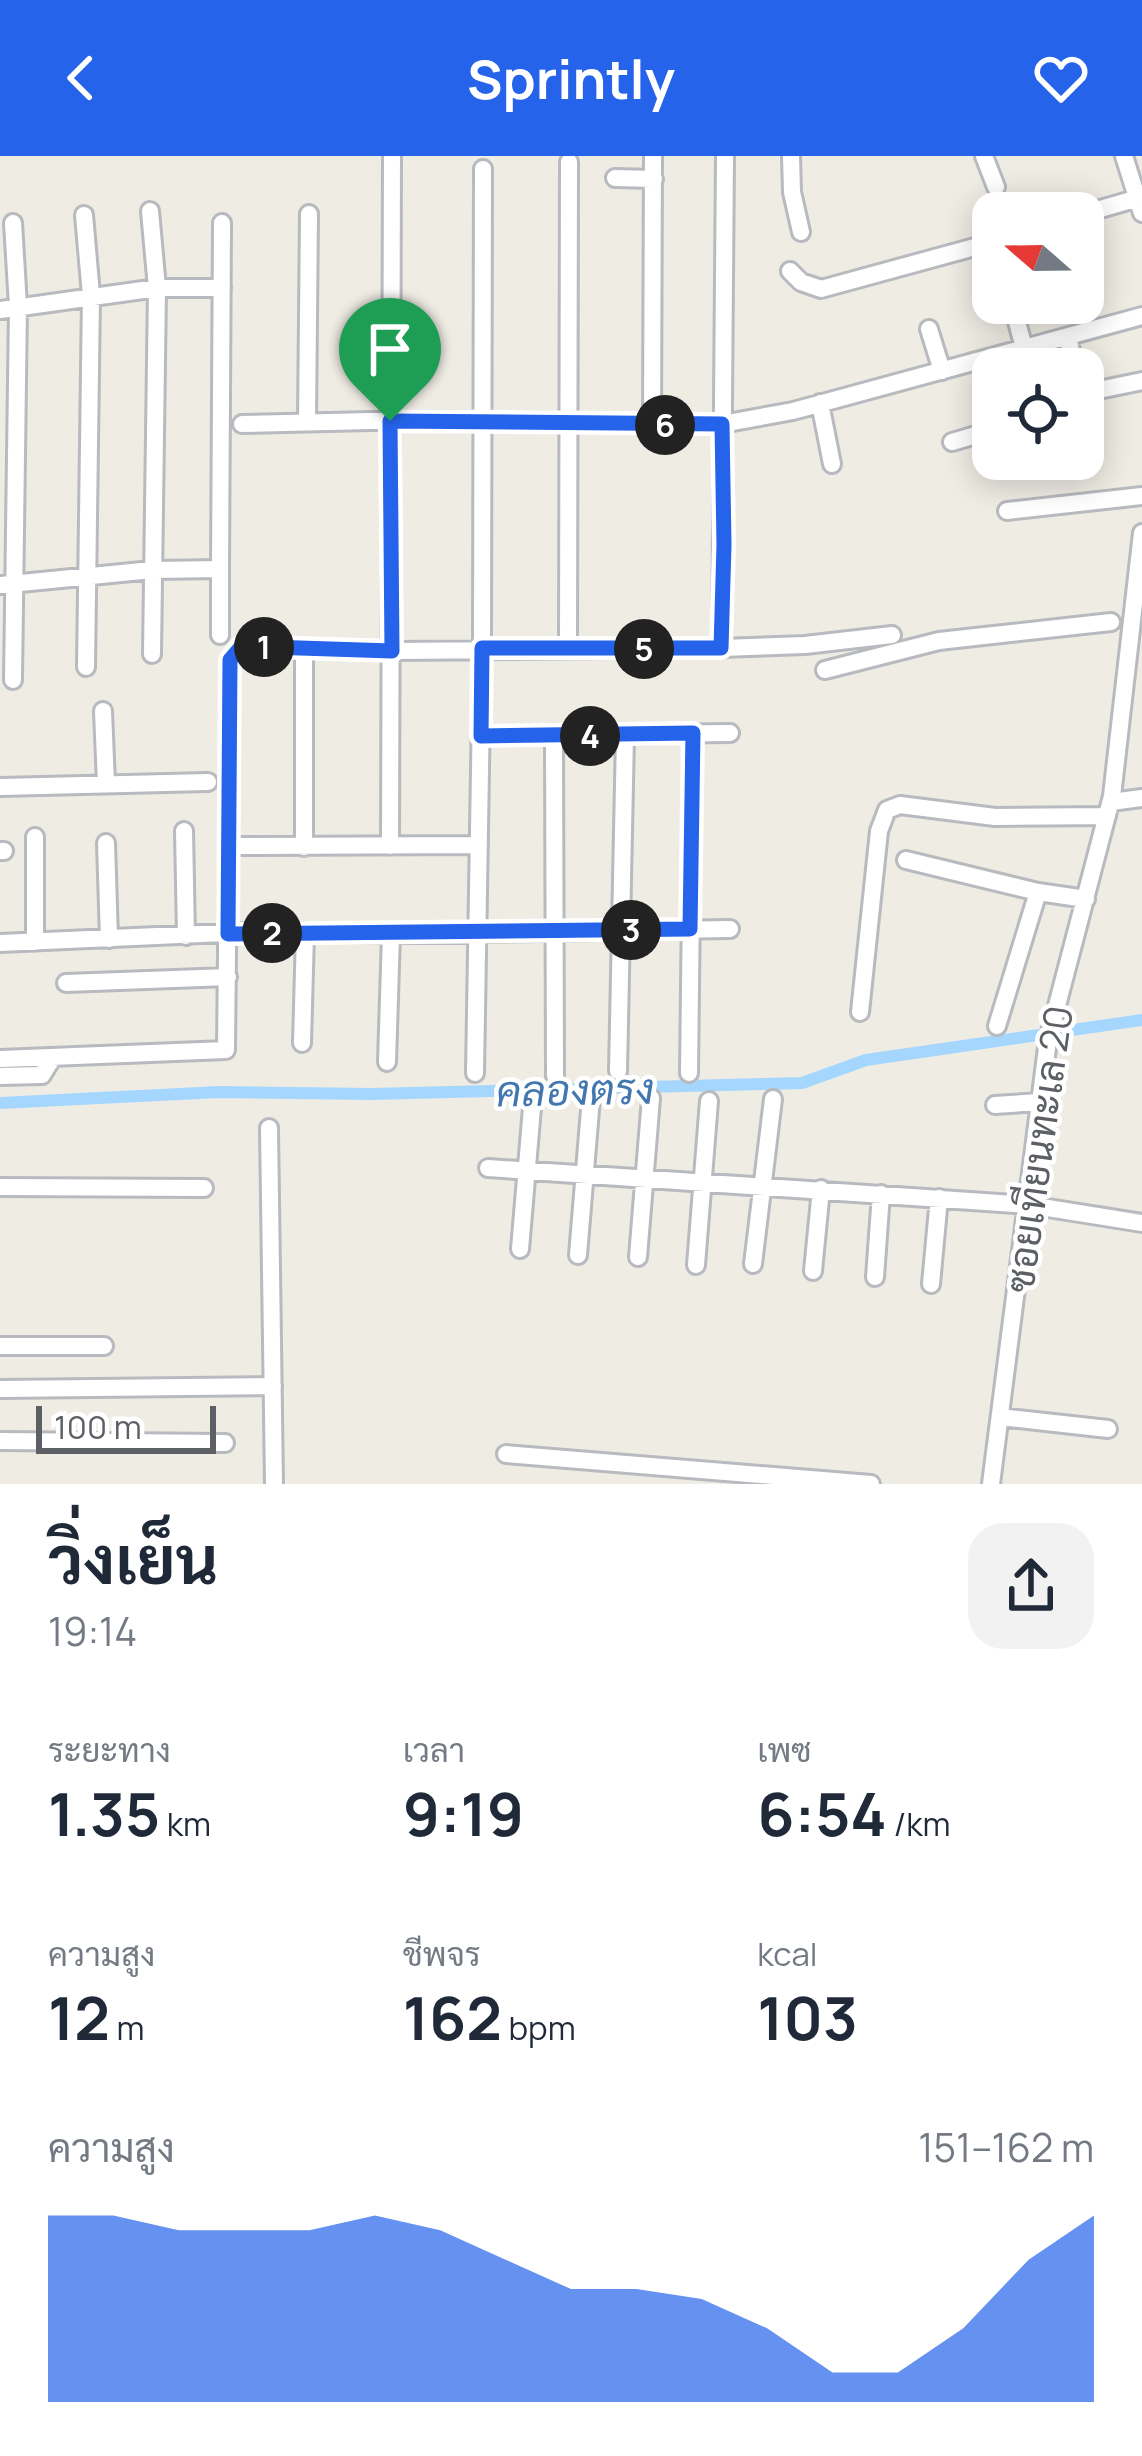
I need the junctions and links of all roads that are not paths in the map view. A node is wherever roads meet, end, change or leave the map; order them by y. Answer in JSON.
{"nodes":[{"id":1,"x":392,"y":156,"type":"edge"},
{"id":2,"x":653,"y":156,"type":"edge"},
{"id":3,"x":725,"y":156,"type":"edge"},
{"id":4,"x":791,"y":156,"type":"edge"},
{"id":5,"x":984,"y":156,"type":"edge"},
{"id":6,"x":1124,"y":156,"type":"edge"},
{"id":7,"x":569,"y":162,"type":"dead end"},
{"id":8,"x":483,"y":169,"type":"dead end"},
{"id":9,"x":615,"y":178,"type":"dead end"},
{"id":10,"x":654,"y":179,"type":"junction"},
{"id":11,"x":996,"y":187,"type":"dead end"},
{"id":12,"x":1140,"y":203,"type":"edge"},
{"id":13,"x":1104,"y":210,"type":"edge"},
{"id":14,"x":151,"y":211,"type":"dead end"},
{"id":15,"x":309,"y":214,"type":"dead end"},
{"id":16,"x":84,"y":215,"type":"dead end"},
{"id":17,"x":222,"y":223,"type":"dead end"},
{"id":18,"x":13,"y":224,"type":"dead end"},
{"id":19,"x":801,"y":232,"type":"dead end"},
{"id":20,"x":972,"y":248,"type":"edge"},
{"id":21,"x":790,"y":271,"type":"dead end"},
{"id":22,"x":157,"y":288,"type":"junction"},
{"id":23,"x":222,"y":288,"type":"junction"},
{"id":24,"x":91,"y":295,"type":"junction"},
{"id":25,"x":9,"y":308,"type":"edge"},
{"id":26,"x":1142,"y":316,"type":"edge"},
{"id":27,"x":1018,"y":324,"type":"edge"},
{"id":28,"x":929,"y":329,"type":"dead end"},
{"id":29,"x":1068,"y":337,"type":"junction"},
{"id":30,"x":1024,"y":348,"type":"joint"},
{"id":31,"x":1070,"y":348,"type":"edge"},
{"id":32,"x":972,"y":362,"type":"edge"},
{"id":33,"x":942,"y":370,"type":"junction"},
{"id":34,"x":1142,"y":380,"type":"edge"},
{"id":35,"x":1104,"y":389,"type":"edge"},
{"id":36,"x":820,"y":404,"type":"junction"},
{"id":37,"x":390,"y":421,"type":"junction"},
{"id":38,"x":307,"y":422,"type":"junction"},
{"id":39,"x":483,"y":422,"type":"junction"},
{"id":40,"x":569,"y":422,"type":"junction"},
{"id":41,"x":242,"y":424,"type":"dead end"},
{"id":42,"x":722,"y":424,"type":"junction"},
{"id":43,"x":652,"y":425,"type":"junction"},
{"id":44,"x":972,"y":436,"type":"edge"},
{"id":45,"x":952,"y":442,"type":"dead end"},
{"id":46,"x":832,"y":464,"type":"dead end"},
{"id":47,"x":1142,"y":496,"type":"edge"},
{"id":48,"x":1007,"y":511,"type":"dead end"},
{"id":49,"x":1142,"y":533,"type":"edge"},
{"id":50,"x":220,"y":568,"type":"junction"},
{"id":51,"x":152,"y":570,"type":"junction"},
{"id":52,"x":86,"y":576,"type":"junction"},
{"id":53,"x":8,"y":585,"type":"edge"},
{"id":54,"x":1123,"y":622,"type":"junction"},
{"id":55,"x":892,"y":634,"type":"dead end"},
{"id":56,"x":220,"y":635,"type":"dead end"},
{"id":57,"x":568,"y":647,"type":"junction"},
{"id":58,"x":482,"y":648,"type":"junction"},
{"id":59,"x":304,"y":649,"type":"junction"},
{"id":60,"x":714,"y":649,"type":"junction"},
{"id":61,"x":392,"y":651,"type":"junction"},
{"id":62,"x":152,"y":654,"type":"dead end"},
{"id":63,"x":86,"y":667,"type":"dead end"},
{"id":64,"x":825,"y":670,"type":"dead end"},
{"id":65,"x":13,"y":680,"type":"dead end"},
{"id":66,"x":103,"y":711,"type":"dead end"},
{"id":67,"x":693,"y":733,"type":"junction"},
{"id":68,"x":730,"y":733,"type":"dead end"},
{"id":69,"x":481,"y":736,"type":"junction"},
{"id":70,"x":554,"y":736,"type":"junction"},
{"id":71,"x":625,"y":736,"type":"junction"},
{"id":72,"x":208,"y":782,"type":"dead end"},
{"id":73,"x":106,"y":784,"type":"junction"},
{"id":74,"x":0,"y":787,"type":"edge"},
{"id":75,"x":1142,"y":798,"type":"edge"},
{"id":76,"x":1109,"y":809,"type":"junction"},
{"id":77,"x":184,"y":830,"type":"dead end"},
{"id":78,"x":35,"y":836,"type":"dead end"},
{"id":79,"x":106,"y":843,"type":"dead end"},
{"id":80,"x":479,"y":844,"type":"junction"},
{"id":81,"x":229,"y":846,"type":"junction"},
{"id":82,"x":390,"y":846,"type":"junction"},
{"id":83,"x":304,"y":847,"type":"junction"},
{"id":84,"x":906,"y":860,"type":"dead end"},
{"id":85,"x":1038,"y":892,"type":"junction"},
{"id":86,"x":1086,"y":899,"type":"junction"},
{"id":87,"x":730,"y":928,"type":"dead end"},
{"id":88,"x":690,"y":929,"type":"junction"},
{"id":89,"x":621,"y":931,"type":"junction"},
{"id":90,"x":556,"y":932,"type":"junction"},
{"id":91,"x":305,"y":933,"type":"junction"},
{"id":92,"x":478,"y":933,"type":"junction"},
{"id":93,"x":228,"y":934,"type":"junction"},
{"id":94,"x":391,"y":934,"type":"junction"},
{"id":95,"x":186,"y":936,"type":"junction"},
{"id":96,"x":109,"y":939,"type":"junction"},
{"id":97,"x":35,"y":942,"type":"junction"},
{"id":98,"x":0,"y":943,"type":"edge"},
{"id":99,"x":228,"y":977,"type":"junction"},
{"id":100,"x":66,"y":983,"type":"dead end"},
{"id":101,"x":860,"y":1012,"type":"dead end"},
{"id":102,"x":997,"y":1026,"type":"dead end"},
{"id":103,"x":302,"y":1042,"type":"dead end"},
{"id":104,"x":53,"y":1057,"type":"junction"},
{"id":105,"x":0,"y":1059,"type":"edge"},
{"id":106,"x":387,"y":1062,"type":"dead end"},
{"id":107,"x":618,"y":1071,"type":"dead end"},
{"id":108,"x":475,"y":1073,"type":"dead end"},
{"id":109,"x":689,"y":1073,"type":"dead end"},
{"id":110,"x":0,"y":1076,"type":"edge"},
{"id":111,"x":555,"y":1076,"type":"dead end"},
{"id":112,"x":533,"y":1096,"type":"dead end"},
{"id":113,"x":591,"y":1098,"type":"dead end"},
{"id":114,"x":651,"y":1098,"type":"dead end"},
{"id":115,"x":773,"y":1099,"type":"dead end"},
{"id":116,"x":709,"y":1101,"type":"dead end"},
{"id":117,"x":1040,"y":1102,"type":"junction"},
{"id":118,"x":995,"y":1105,"type":"dead end"},
{"id":119,"x":269,"y":1128,"type":"dead end"},
{"id":120,"x":488,"y":1168,"type":"dead end"},
{"id":121,"x":529,"y":1168,"type":"junction"},
{"id":122,"x":585,"y":1172,"type":"junction"},
{"id":123,"x":644,"y":1176,"type":"junction"},
{"id":124,"x":704,"y":1182,"type":"junction"},
{"id":125,"x":761,"y":1185,"type":"junction"},
{"id":126,"x":0,"y":1187,"type":"edge"},
{"id":127,"x":204,"y":1188,"type":"dead end"},
{"id":128,"x":821,"y":1189,"type":"junction"},
{"id":129,"x":881,"y":1194,"type":"junction"},
{"id":130,"x":939,"y":1198,"type":"junction"},
{"id":131,"x":1029,"y":1204,"type":"junction"},
{"id":132,"x":1142,"y":1223,"type":"edge"},
{"id":133,"x":520,"y":1250,"type":"dead end"},
{"id":134,"x":578,"y":1255,"type":"dead end"},
{"id":135,"x":638,"y":1257,"type":"dead end"},
{"id":136,"x":753,"y":1264,"type":"dead end"},
{"id":137,"x":696,"y":1265,"type":"dead end"},
{"id":138,"x":813,"y":1271,"type":"dead end"},
{"id":139,"x":875,"y":1277,"type":"dead end"},
{"id":140,"x":931,"y":1284,"type":"dead end"},
{"id":141,"x":0,"y":1346,"type":"edge"},
{"id":142,"x":104,"y":1346,"type":"dead end"},
{"id":143,"x":273,"y":1386,"type":"junction"},
{"id":144,"x":0,"y":1389,"type":"edge"},
{"id":145,"x":1000,"y":1417,"type":"junction"},
{"id":146,"x":1108,"y":1430,"type":"dead end"},
{"id":147,"x":0,"y":1441,"type":"edge"},
{"id":148,"x":225,"y":1443,"type":"dead end"},
{"id":149,"x":506,"y":1454,"type":"dead end"},
{"id":150,"x":724,"y":1478,"type":"edge"},
{"id":151,"x":274,"y":1484,"type":"edge"},
{"id":152,"x":872,"y":1484,"type":"edge"},
{"id":153,"x":992,"y":1484,"type":"edge"}],
"edges":[{"from":1,"to":37,"type":"street"},
{"from":2,"to":10,"type":"street"},
{"from":3,"to":42,"type":"street"},
{"from":4,"to":19,"type":"street"},
{"from":5,"to":11,"type":"street"},
{"from":6,"to":12,"type":"street"},
{"from":7,"to":40,"type":"street"},
{"from":8,"to":39,"type":"street"},
{"from":9,"to":10,"type":"street"},
{"from":10,"to":43,"type":"street"},
{"from":12,"to":13,"type":"street"},
{"from":14,"to":22,"type":"street"},
{"from":15,"to":38,"type":"street"},
{"from":16,"to":24,"type":"street"},
{"from":17,"to":23,"type":"street"},
{"from":18,"to":25,"type":"street"},
{"from":20,"to":21,"type":"street"},
{"from":22,"to":23,"type":"street"},
{"from":22,"to":24,"type":"street"},
{"from":22,"to":51,"type":"street"},
{"from":23,"to":50,"type":"street"},
{"from":24,"to":25,"type":"street"},
{"from":24,"to":52,"type":"street"},
{"from":25,"to":53,"type":"street"},
{"from":26,"to":29,"type":"street"},
{"from":27,"to":30,"type":"street"},
{"from":28,"to":33,"type":"street"},
{"from":29,"to":30,"type":"street"},
{"from":29,"to":31,"type":"street"},
{"from":32,"to":33,"type":"street"},
{"from":33,"to":36,"type":"street"},
{"from":34,"to":35,"type":"street"},
{"from":36,"to":42,"type":"street"},
{"from":36,"to":46,"type":"street"},
{"from":37,"to":38,"type":"street"},
{"from":37,"to":39,"type":"street"},
{"from":37,"to":61,"type":"street"},
{"from":38,"to":41,"type":"street"},
{"from":39,"to":40,"type":"street"},
{"from":39,"to":58,"type":"street"},
{"from":40,"to":43,"type":"street"},
{"from":40,"to":57,"type":"street"},
{"from":42,"to":43,"type":"street"},
{"from":42,"to":60,"type":"street"},
{"from":44,"to":45,"type":"street"},
{"from":47,"to":48,"type":"street"},
{"from":49,"to":54,"type":"street","name":"ซอยเทียนทะเล 20"},
{"from":50,"to":51,"type":"street"},
{"from":50,"to":56,"type":"street"},
{"from":51,"to":52,"type":"street"},
{"from":51,"to":62,"type":"street"},
{"from":52,"to":53,"type":"street"},
{"from":52,"to":63,"type":"street"},
{"from":53,"to":65,"type":"street"},
{"from":54,"to":64,"type":"street"},
{"from":54,"to":76,"type":"street","name":"ซอยเทียนทะเล 20"},
{"from":55,"to":60,"type":"street"},
{"from":57,"to":58,"type":"street"},
{"from":57,"to":60,"type":"street"},
{"from":58,"to":61,"type":"street"},
{"from":58,"to":69,"type":"street"},
{"from":59,"to":61,"type":"street"},
{"from":59,"to":81,"type":"street"},
{"from":59,"to":83,"type":"street"},
{"from":61,"to":82,"type":"street"},
{"from":66,"to":73,"type":"street"},
{"from":67,"to":68,"type":"street"},
{"from":67,"to":71,"type":"street"},
{"from":67,"to":88,"type":"street"},
{"from":69,"to":70,"type":"street"},
{"from":69,"to":80,"type":"street"},
{"from":70,"to":71,"type":"street"},
{"from":70,"to":90,"type":"street"},
{"from":71,"to":89,"type":"street"},
{"from":72,"to":73,"type":"street"},
{"from":73,"to":74,"type":"street"},
{"from":75,"to":76,"type":"street"},
{"from":76,"to":86,"type":"street","name":"ซอยเทียนทะเล 20"},
{"from":76,"to":101,"type":"street"},
{"from":77,"to":95,"type":"street"},
{"from":78,"to":97,"type":"street"},
{"from":79,"to":96,"type":"street"},
{"from":80,"to":82,"type":"street"},
{"from":80,"to":92,"type":"street"},
{"from":81,"to":83,"type":"street"},
{"from":81,"to":93,"type":"street"},
{"from":82,"to":83,"type":"street"},
{"from":84,"to":85,"type":"street"},
{"from":85,"to":86,"type":"street"},
{"from":85,"to":102,"type":"street"},
{"from":86,"to":117,"type":"street","name":"ซอยเทียนทะเล 20"},
{"from":87,"to":88,"type":"street"},
{"from":88,"to":89,"type":"street"},
{"from":88,"to":109,"type":"street"},
{"from":89,"to":90,"type":"street"},
{"from":89,"to":107,"type":"street"},
{"from":90,"to":92,"type":"street"},
{"from":90,"to":111,"type":"street"},
{"from":91,"to":93,"type":"street"},
{"from":91,"to":94,"type":"street"},
{"from":91,"to":103,"type":"street"},
{"from":92,"to":94,"type":"street"},
{"from":92,"to":108,"type":"street"},
{"from":93,"to":95,"type":"street"},
{"from":93,"to":99,"type":"street"},
{"from":94,"to":106,"type":"street"},
{"from":95,"to":96,"type":"street"},
{"from":96,"to":97,"type":"street"},
{"from":97,"to":98,"type":"street"},
{"from":99,"to":100,"type":"street"},
{"from":99,"to":104,"type":"street"},
{"from":104,"to":105,"type":"street"},
{"from":104,"to":110,"type":"street"},
{"from":112,"to":121,"type":"street"},
{"from":113,"to":122,"type":"street"},
{"from":114,"to":123,"type":"street"},
{"from":115,"to":125,"type":"street"},
{"from":116,"to":124,"type":"street"},
{"from":117,"to":118,"type":"street"},
{"from":117,"to":131,"type":"street","name":"ซอยเทียนทะเล 20"},
{"from":119,"to":143,"type":"street"},
{"from":120,"to":121,"type":"street"},
{"from":121,"to":122,"type":"street"},
{"from":121,"to":133,"type":"street"},
{"from":122,"to":123,"type":"street"},
{"from":122,"to":134,"type":"street"},
{"from":123,"to":124,"type":"street"},
{"from":123,"to":135,"type":"street"},
{"from":124,"to":125,"type":"street"},
{"from":124,"to":137,"type":"street"},
{"from":125,"to":128,"type":"street"},
{"from":125,"to":136,"type":"street"},
{"from":126,"to":127,"type":"street"},
{"from":128,"to":129,"type":"street"},
{"from":128,"to":138,"type":"street"},
{"from":129,"to":130,"type":"street"},
{"from":129,"to":139,"type":"street"},
{"from":130,"to":131,"type":"street"},
{"from":130,"to":140,"type":"street"},
{"from":131,"to":132,"type":"street"},
{"from":131,"to":145,"type":"street","name":"ซอยเทียนทะเล 20"},
{"from":141,"to":142,"type":"street"},
{"from":143,"to":144,"type":"street"},
{"from":143,"to":151,"type":"street"},
{"from":145,"to":146,"type":"street"},
{"from":145,"to":153,"type":"street","name":"ซอยเทียนทะเล 20"},
{"from":147,"to":148,"type":"street"},
{"from":149,"to":150,"type":"street"},
{"from":150,"to":152,"type":"street"}]}
